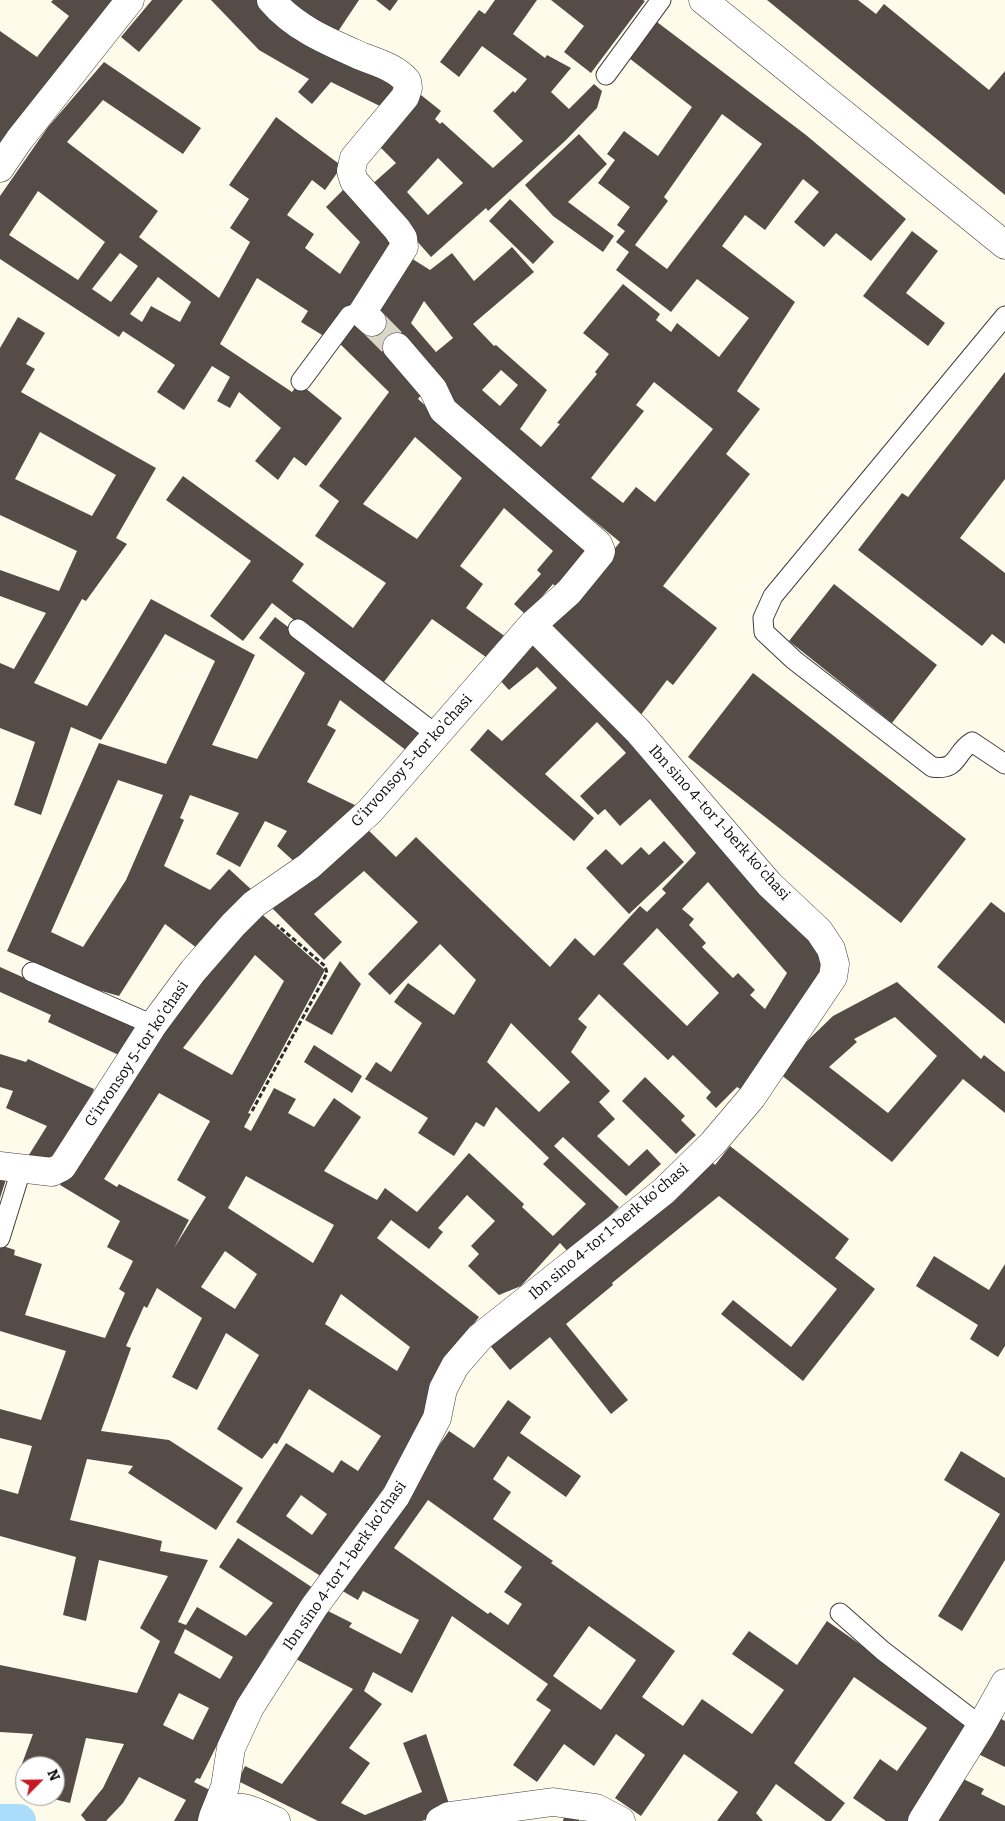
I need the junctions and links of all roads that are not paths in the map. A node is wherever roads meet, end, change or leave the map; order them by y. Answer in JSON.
{"nodes":[{"id":1,"x":130,"y":0,"type":"edge"},
{"id":2,"x":271,"y":0,"type":"edge"},
{"id":3,"x":661,"y":0,"type":"edge"},
{"id":4,"x":702,"y":0,"type":"edge"},
{"id":5,"x":606,"y":75,"type":"dead end"},
{"id":6,"x":0,"y":168,"type":"edge"},
{"id":7,"x":1005,"y":245,"type":"edge"},
{"id":8,"x":1005,"y":316,"type":"edge"},
{"id":9,"x":367,"y":317,"type":"joint"},
{"id":10,"x":397,"y":347,"type":"tunnel mouth"},
{"id":11,"x":301,"y":381,"type":"dead end"},
{"id":12,"x":532,"y":625,"type":"junction"},
{"id":13,"x":298,"y":629,"type":"dead end"},
{"id":14,"x":437,"y":735,"type":"junction"},
{"id":15,"x":1005,"y":764,"type":"edge"},
{"id":16,"x":32,"y":972,"type":"dead end"},
{"id":17,"x":153,"y":1025,"type":"junction"},
{"id":18,"x":10,"y":1168,"type":"edge"},
{"id":19,"x":0,"y":1238,"type":"edge"},
{"id":20,"x":840,"y":1613,"type":"dead end"},
{"id":21,"x":1005,"y":1683,"type":"edge"},
{"id":22,"x":981,"y":1726,"type":"junction"},
{"id":23,"x":212,"y":1819,"type":"edge"},
{"id":24,"x":276,"y":1821,"type":"edge"},
{"id":25,"x":440,"y":1821,"type":"edge"},
{"id":26,"x":621,"y":1821,"type":"edge"},
{"id":27,"x":922,"y":1821,"type":"edge"}],
"edges":[{"from":1,"to":6,"type":"street"},
{"from":2,"to":9,"type":"street"},
{"from":3,"to":5,"type":"lane"},
{"from":4,"to":7,"type":"street"},
{"from":8,"to":15,"type":"lane"},
{"from":9,"to":11,"type":"lane"},
{"from":10,"to":12,"type":"street","name":"Gʼirvonsoy 5-tor koʼchasi"},
{"from":12,"to":14,"type":"street","name":"Gʼirvonsoy 5-tor koʼchasi"},
{"from":12,"to":23,"type":"street","name":"Ibn sino 4-tor 1-berk koʼchasi"},
{"from":13,"to":14,"type":"lane"},
{"from":14,"to":17,"type":"street","name":"Gʼirvonsoy 5-tor koʼchasi"},
{"from":16,"to":17,"type":"lane"},
{"from":17,"to":18,"type":"street","name":"Gʼirvonsoy 5-tor koʼchasi"},
{"from":18,"to":19,"type":"lane"},
{"from":20,"to":22,"type":"lane"},
{"from":21,"to":22,"type":"street"},
{"from":22,"to":27,"type":"street"},
{"from":23,"to":24,"type":"street"},
{"from":25,"to":26,"type":"street"}]}
